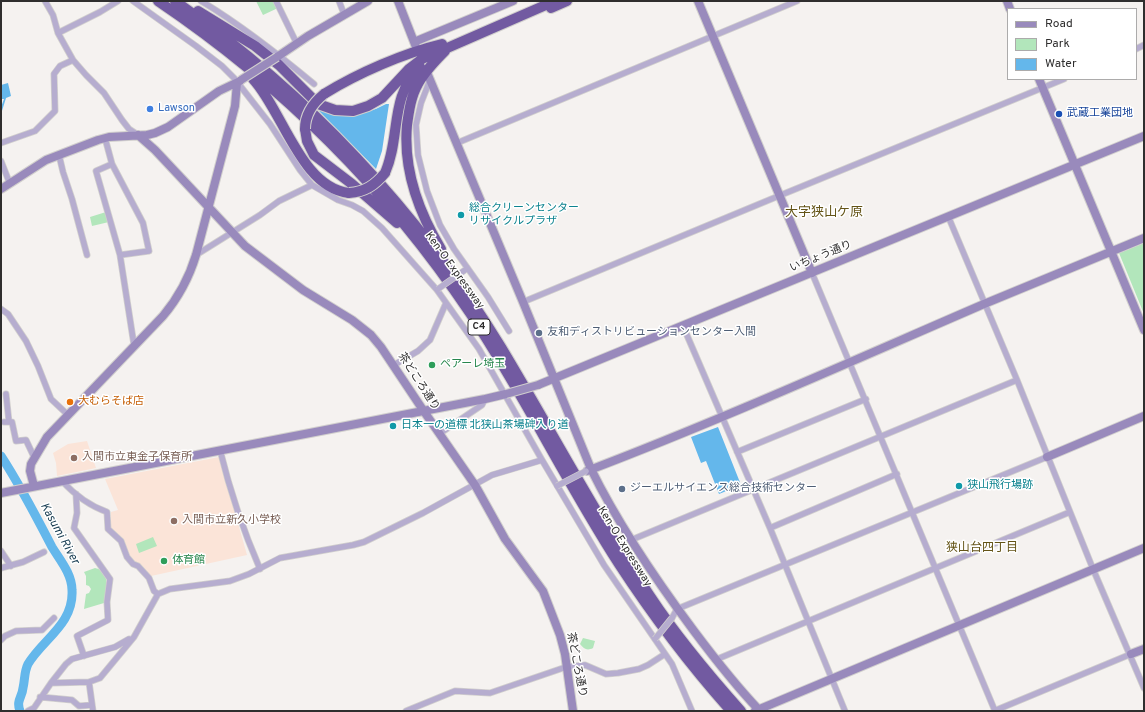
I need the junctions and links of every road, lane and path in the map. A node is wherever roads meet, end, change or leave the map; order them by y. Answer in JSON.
{"nodes":[{"id":1,"x":45,"y":1,"type":"edge"},
{"id":2,"x":118,"y":1,"type":"edge"},
{"id":3,"x":133,"y":1,"type":"edge"},
{"id":4,"x":158,"y":1,"type":"edge"},
{"id":5,"x":176,"y":1,"type":"edge"},
{"id":6,"x":182,"y":1,"type":"edge"},
{"id":7,"x":201,"y":1,"type":"edge"},
{"id":8,"x":276,"y":1,"type":"edge"},
{"id":9,"x":339,"y":1,"type":"edge"},
{"id":10,"x":368,"y":1,"type":"edge"},
{"id":11,"x":398,"y":1,"type":"edge"},
{"id":12,"x":513,"y":1,"type":"edge"},
{"id":13,"x":555,"y":1,"type":"edge"},
{"id":14,"x":567,"y":1,"type":"edge"},
{"id":15,"x":698,"y":1,"type":"edge"},
{"id":16,"x":797,"y":1,"type":"edge"},
{"id":17,"x":344,"y":14,"type":"junction"},
{"id":18,"x":58,"y":33,"type":"junction"},
{"id":19,"x":712,"y":36,"type":"junction"},
{"id":20,"x":468,"y":38,"type":"junction"},
{"id":21,"x":297,"y":44,"type":"junction"},
{"id":22,"x":445,"y":51,"type":"junction"},
{"id":23,"x":231,"y":54,"type":"junction"},
{"id":24,"x":278,"y":56,"type":"junction"},
{"id":25,"x":73,"y":60,"type":"junction"},
{"id":26,"x":429,"y":78,"type":"joint"},
{"id":27,"x":1039,"y":80,"type":"edge"},
{"id":28,"x":1062,"y":80,"type":"edge"},
{"id":29,"x":239,"y":82,"type":"junction"},
{"id":30,"x":314,"y":84,"type":"dead end"},
{"id":31,"x":1043,"y":88,"type":"junction"},
{"id":32,"x":138,"y":135,"type":"junction"},
{"id":33,"x":1144,"y":136,"type":"edge"},
{"id":34,"x":105,"y":138,"type":"junction"},
{"id":35,"x":1,"y":143,"type":"edge"},
{"id":36,"x":457,"y":143,"type":"junction"},
{"id":37,"x":59,"y":155,"type":"junction"},
{"id":38,"x":1,"y":161,"type":"edge"},
{"id":39,"x":112,"y":164,"type":"junction"},
{"id":40,"x":1075,"y":164,"type":"junction"},
{"id":41,"x":10,"y":184,"type":"junction"},
{"id":42,"x":312,"y":186,"type":"junction"},
{"id":43,"x":1,"y":189,"type":"edge"},
{"id":44,"x":781,"y":195,"type":"junction"},
{"id":45,"x":208,"y":208,"type":"junction"},
{"id":46,"x":948,"y":216,"type":"junction"},
{"id":47,"x":231,"y":232,"type":"junction"},
{"id":48,"x":1144,"y":238,"type":"edge"},
{"id":49,"x":1111,"y":252,"type":"junction"},
{"id":50,"x":87,"y":255,"type":"dead end"},
{"id":51,"x":196,"y":255,"type":"junction"},
{"id":52,"x":120,"y":256,"type":"junction"},
{"id":53,"x":466,"y":268,"type":"junction"},
{"id":54,"x":812,"y":273,"type":"junction"},
{"id":55,"x":437,"y":290,"type":"junction"},
{"id":56,"x":523,"y":302,"type":"junction"},
{"id":57,"x":446,"y":303,"type":"junction"},
{"id":58,"x":985,"y":304,"type":"junction"},
{"id":59,"x":1,"y":309,"type":"edge"},
{"id":60,"x":472,"y":315,"type":"junction"},
{"id":61,"x":486,"y":322,"type":"junction"},
{"id":62,"x":683,"y":326,"type":"junction"},
{"id":63,"x":1144,"y":330,"type":"edge"},
{"id":64,"x":509,"y":331,"type":"dead end"},
{"id":65,"x":134,"y":345,"type":"junction"},
{"id":66,"x":851,"y":363,"type":"junction"},
{"id":67,"x":394,"y":365,"type":"junction"},
{"id":68,"x":554,"y":379,"type":"junction"},
{"id":69,"x":1016,"y":380,"type":"junction"},
{"id":70,"x":6,"y":394,"type":"dead end"},
{"id":71,"x":506,"y":394,"type":"junction"},
{"id":72,"x":485,"y":399,"type":"junction"},
{"id":73,"x":866,"y":399,"type":"junction"},
{"id":74,"x":423,"y":410,"type":"junction"},
{"id":75,"x":67,"y":414,"type":"junction"},
{"id":76,"x":1144,"y":416,"type":"edge"},
{"id":77,"x":722,"y":417,"type":"junction"},
{"id":78,"x":439,"y":434,"type":"junction"},
{"id":79,"x":881,"y":436,"type":"junction"},
{"id":80,"x":220,"y":450,"type":"junction"},
{"id":81,"x":737,"y":452,"type":"junction"},
{"id":82,"x":34,"y":457,"type":"junction"},
{"id":83,"x":1047,"y":457,"type":"junction"},
{"id":84,"x":542,"y":460,"type":"junction"},
{"id":85,"x":588,"y":470,"type":"junction"},
{"id":86,"x":897,"y":474,"type":"junction"},
{"id":87,"x":62,"y":481,"type":"junction"},
{"id":88,"x":475,"y":485,"type":"junction"},
{"id":89,"x":557,"y":486,"type":"junction"},
{"id":90,"x":32,"y":487,"type":"junction"},
{"id":91,"x":753,"y":490,"type":"junction"},
{"id":92,"x":1,"y":493,"type":"edge"},
{"id":93,"x":76,"y":494,"type":"junction"},
{"id":94,"x":913,"y":512,"type":"junction"},
{"id":95,"x":1070,"y":512,"type":"junction"},
{"id":96,"x":770,"y":528,"type":"junction"},
{"id":97,"x":631,"y":540,"type":"junction"},
{"id":98,"x":1144,"y":548,"type":"edge"},
{"id":99,"x":1,"y":551,"type":"edge"},
{"id":100,"x":44,"y":552,"type":"dead end"},
{"id":101,"x":11,"y":566,"type":"junction"},
{"id":102,"x":785,"y":566,"type":"junction"},
{"id":103,"x":1,"y":568,"type":"edge"},
{"id":104,"x":260,"y":569,"type":"junction"},
{"id":105,"x":936,"y":569,"type":"junction"},
{"id":106,"x":1093,"y":569,"type":"junction"},
{"id":107,"x":158,"y":594,"type":"junction"},
{"id":108,"x":677,"y":609,"type":"junction"},
{"id":109,"x":54,"y":618,"type":"dead end"},
{"id":110,"x":808,"y":622,"type":"junction"},
{"id":111,"x":959,"y":625,"type":"junction"},
{"id":112,"x":655,"y":639,"type":"junction"},
{"id":113,"x":1,"y":640,"type":"edge"},
{"id":114,"x":132,"y":640,"type":"junction"},
{"id":115,"x":1144,"y":649,"type":"edge"},
{"id":116,"x":665,"y":654,"type":"junction"},
{"id":117,"x":1131,"y":654,"type":"junction"},
{"id":118,"x":84,"y":656,"type":"junction"},
{"id":119,"x":715,"y":660,"type":"junction"},
{"id":120,"x":566,"y":667,"type":"junction"},
{"id":121,"x":832,"y":680,"type":"junction"},
{"id":122,"x":89,"y":682,"type":"junction"},
{"id":123,"x":52,"y":683,"type":"junction"},
{"id":124,"x":1144,"y":688,"type":"edge"},
{"id":125,"x":40,"y":697,"type":"junction"},
{"id":126,"x":93,"y":708,"type":"edge"},
{"id":127,"x":758,"y":710,"type":"edge"},
{"id":128,"x":28,"y":711,"type":"edge"},
{"id":129,"x":406,"y":711,"type":"edge"},
{"id":130,"x":573,"y":711,"type":"edge"},
{"id":131,"x":692,"y":711,"type":"edge"},
{"id":132,"x":731,"y":711,"type":"edge"},
{"id":133,"x":742,"y":711,"type":"edge"},
{"id":134,"x":845,"y":711,"type":"edge"},
{"id":135,"x":995,"y":711,"type":"edge"}],
"edges":[{"from":1,"to":18,"type":"street"},
{"from":2,"to":18,"type":"street"},
{"from":3,"to":29,"type":"street"},
{"from":4,"to":23,"type":"highway","name":"Ken-O Expressway","number":"C4"},
{"from":5,"to":61,"type":"highway","name":"Ken-O Expressway","number":"C4"},
{"from":6,"to":20,"type":"highway"},
{"from":7,"to":24,"type":"street"},
{"from":8,"to":21,"type":"street"},
{"from":9,"to":17,"type":"street"},
{"from":10,"to":17,"type":"street"},
{"from":11,"to":12,"type":"street"},
{"from":13,"to":20,"type":"highway"},
{"from":14,"to":22,"type":"highway"},
{"from":15,"to":19,"type":"street"},
{"from":16,"to":19,"type":"street"},
{"from":17,"to":21,"type":"street"},
{"from":18,"to":25,"type":"street"},
{"from":19,"to":36,"type":"street"},
{"from":19,"to":44,"type":"street"},
{"from":20,"to":60,"type":"highway","bridge":true},
{"from":21,"to":24,"type":"street"},
{"from":22,"to":23,"type":"highway","bridge":true},
{"from":22,"to":61,"type":"highway"},
{"from":23,"to":60,"type":"highway","name":"Ken-O Expressway","number":"C4"},
{"from":24,"to":29,"type":"street","bridge":true},
{"from":24,"to":30,"type":"street"},
{"from":25,"to":32,"type":"street"},
{"from":25,"to":35,"type":"street"},
{"from":26,"to":36,"type":"street"},
{"from":26,"to":53,"type":"street"},
{"from":27,"to":31,"type":"street"},
{"from":28,"to":31,"type":"street"},
{"from":29,"to":32,"type":"street"},
{"from":29,"to":42,"type":"street"},
{"from":29,"to":45,"type":"street"},
{"from":31,"to":40,"type":"street"},
{"from":31,"to":44,"type":"street"},
{"from":32,"to":34,"type":"street"},
{"from":32,"to":45,"type":"street","name":"茶どころ通り"},
{"from":33,"to":40,"type":"street","name":"いちょう通り"},
{"from":34,"to":37,"type":"street"},
{"from":34,"to":39,"type":"street"},
{"from":36,"to":56,"type":"street"},
{"from":37,"to":41,"type":"street"},
{"from":37,"to":50,"type":"street"},
{"from":38,"to":41,"type":"street"},
{"from":39,"to":52,"type":"street"},
{"from":39,"to":52,"type":"street"},
{"from":40,"to":46,"type":"street","name":"いちょう通り"},
{"from":40,"to":49,"type":"street"},
{"from":41,"to":43,"type":"street"},
{"from":42,"to":47,"type":"street"},
{"from":42,"to":55,"type":"street"},
{"from":44,"to":54,"type":"street"},
{"from":44,"to":56,"type":"street"},
{"from":45,"to":47,"type":"street","name":"茶どころ通り"},
{"from":45,"to":51,"type":"street"},
{"from":46,"to":54,"type":"street","name":"いちょう通り"},
{"from":46,"to":58,"type":"street"},
{"from":47,"to":51,"type":"street"},
{"from":47,"to":67,"type":"street","name":"茶どころ通り"},
{"from":48,"to":49,"type":"street"},
{"from":49,"to":58,"type":"street"},
{"from":49,"to":63,"type":"street"},
{"from":51,"to":65,"type":"street"},
{"from":52,"to":65,"type":"street"},
{"from":53,"to":55,"type":"street","bridge":true},
{"from":53,"to":64,"type":"street"},
{"from":54,"to":62,"type":"street","name":"いちょう通り"},
{"from":54,"to":66,"type":"street"},
{"from":55,"to":57,"type":"street"},
{"from":56,"to":68,"type":"street"},
{"from":57,"to":67,"type":"street"},
{"from":57,"to":71,"type":"street"},
{"from":58,"to":66,"type":"street"},
{"from":58,"to":69,"type":"street"},
{"from":59,"to":75,"type":"street"},
{"from":60,"to":132,"type":"highway","name":"Ken-O Expressway","number":"C4"},
{"from":61,"to":133,"type":"highway","name":"Ken-O Expressway","number":"C4"},
{"from":62,"to":68,"type":"street","name":"いちょう通り"},
{"from":62,"to":77,"type":"street"},
{"from":65,"to":75,"type":"street"},
{"from":66,"to":73,"type":"street"},
{"from":66,"to":77,"type":"street"},
{"from":67,"to":74,"type":"street","name":"茶どころ通り"},
{"from":68,"to":71,"type":"street","name":"いちょう通り","bridge":true},
{"from":68,"to":85,"type":"street"},
{"from":69,"to":79,"type":"street"},
{"from":69,"to":83,"type":"street"},
{"from":70,"to":82,"type":"street"},
{"from":71,"to":72,"type":"street","name":"いちょう通り"},
{"from":71,"to":84,"type":"street"},
{"from":72,"to":74,"type":"street","name":"いちょう通り"},
{"from":72,"to":78,"type":"street"},
{"from":73,"to":79,"type":"street"},
{"from":73,"to":81,"type":"street"},
{"from":74,"to":78,"type":"street","name":"茶どころ通り"},
{"from":74,"to":80,"type":"street","name":"いちょう通り"},
{"from":75,"to":82,"type":"street"},
{"from":76,"to":83,"type":"street"},
{"from":77,"to":81,"type":"street"},
{"from":77,"to":85,"type":"street"},
{"from":78,"to":88,"type":"street","name":"茶どころ通り"},
{"from":79,"to":86,"type":"street"},
{"from":79,"to":91,"type":"street"},
{"from":80,"to":87,"type":"street","name":"いちょう通り"},
{"from":80,"to":104,"type":"street"},
{"from":81,"to":91,"type":"street"},
{"from":82,"to":90,"type":"street"},
{"from":83,"to":94,"type":"street"},
{"from":83,"to":95,"type":"street"},
{"from":84,"to":88,"type":"street"},
{"from":84,"to":89,"type":"street"},
{"from":85,"to":89,"type":"street","bridge":true},
{"from":85,"to":97,"type":"street"},
{"from":86,"to":94,"type":"street"},
{"from":86,"to":96,"type":"street"},
{"from":87,"to":90,"type":"street","name":"いちょう通り"},
{"from":87,"to":93,"type":"street"},
{"from":88,"to":104,"type":"street"},
{"from":88,"to":120,"type":"street","name":"茶どころ通り"},
{"from":89,"to":112,"type":"street"},
{"from":90,"to":92,"type":"street","name":"いちょう通り"},
{"from":91,"to":96,"type":"street"},
{"from":91,"to":97,"type":"street"},
{"from":93,"to":107,"type":"street"},
{"from":93,"to":118,"type":"street"},
{"from":94,"to":102,"type":"street"},
{"from":94,"to":105,"type":"street"},
{"from":95,"to":105,"type":"street"},
{"from":95,"to":106,"type":"street"},
{"from":96,"to":102,"type":"street"},
{"from":97,"to":108,"type":"street"},
{"from":98,"to":106,"type":"street"},
{"from":99,"to":101,"type":"street"},
{"from":100,"to":101,"type":"street"},
{"from":101,"to":103,"type":"street"},
{"from":102,"to":108,"type":"street"},
{"from":102,"to":110,"type":"street"},
{"from":104,"to":107,"type":"street"},
{"from":105,"to":110,"type":"street"},
{"from":105,"to":111,"type":"street"},
{"from":106,"to":111,"type":"street"},
{"from":106,"to":117,"type":"street"},
{"from":107,"to":114,"type":"street"},
{"from":108,"to":112,"type":"street","bridge":true},
{"from":108,"to":119,"type":"street"},
{"from":109,"to":113,"type":"street"},
{"from":110,"to":119,"type":"street"},
{"from":110,"to":121,"type":"street"},
{"from":111,"to":121,"type":"street"},
{"from":111,"to":135,"type":"street"},
{"from":112,"to":116,"type":"street"},
{"from":114,"to":118,"type":"street"},
{"from":114,"to":122,"type":"street"},
{"from":115,"to":117,"type":"street"},
{"from":116,"to":120,"type":"street"},
{"from":116,"to":131,"type":"street"},
{"from":117,"to":124,"type":"street"},
{"from":117,"to":135,"type":"street"},
{"from":118,"to":123,"type":"street"},
{"from":119,"to":127,"type":"street"},
{"from":120,"to":129,"type":"street"},
{"from":120,"to":130,"type":"street","name":"茶どころ通り"},
{"from":121,"to":127,"type":"street"},
{"from":121,"to":134,"type":"street"},
{"from":122,"to":123,"type":"street"},
{"from":122,"to":126,"type":"street"},
{"from":123,"to":125,"type":"street"},
{"from":125,"to":126,"type":"street"},
{"from":125,"to":128,"type":"street"}]}
